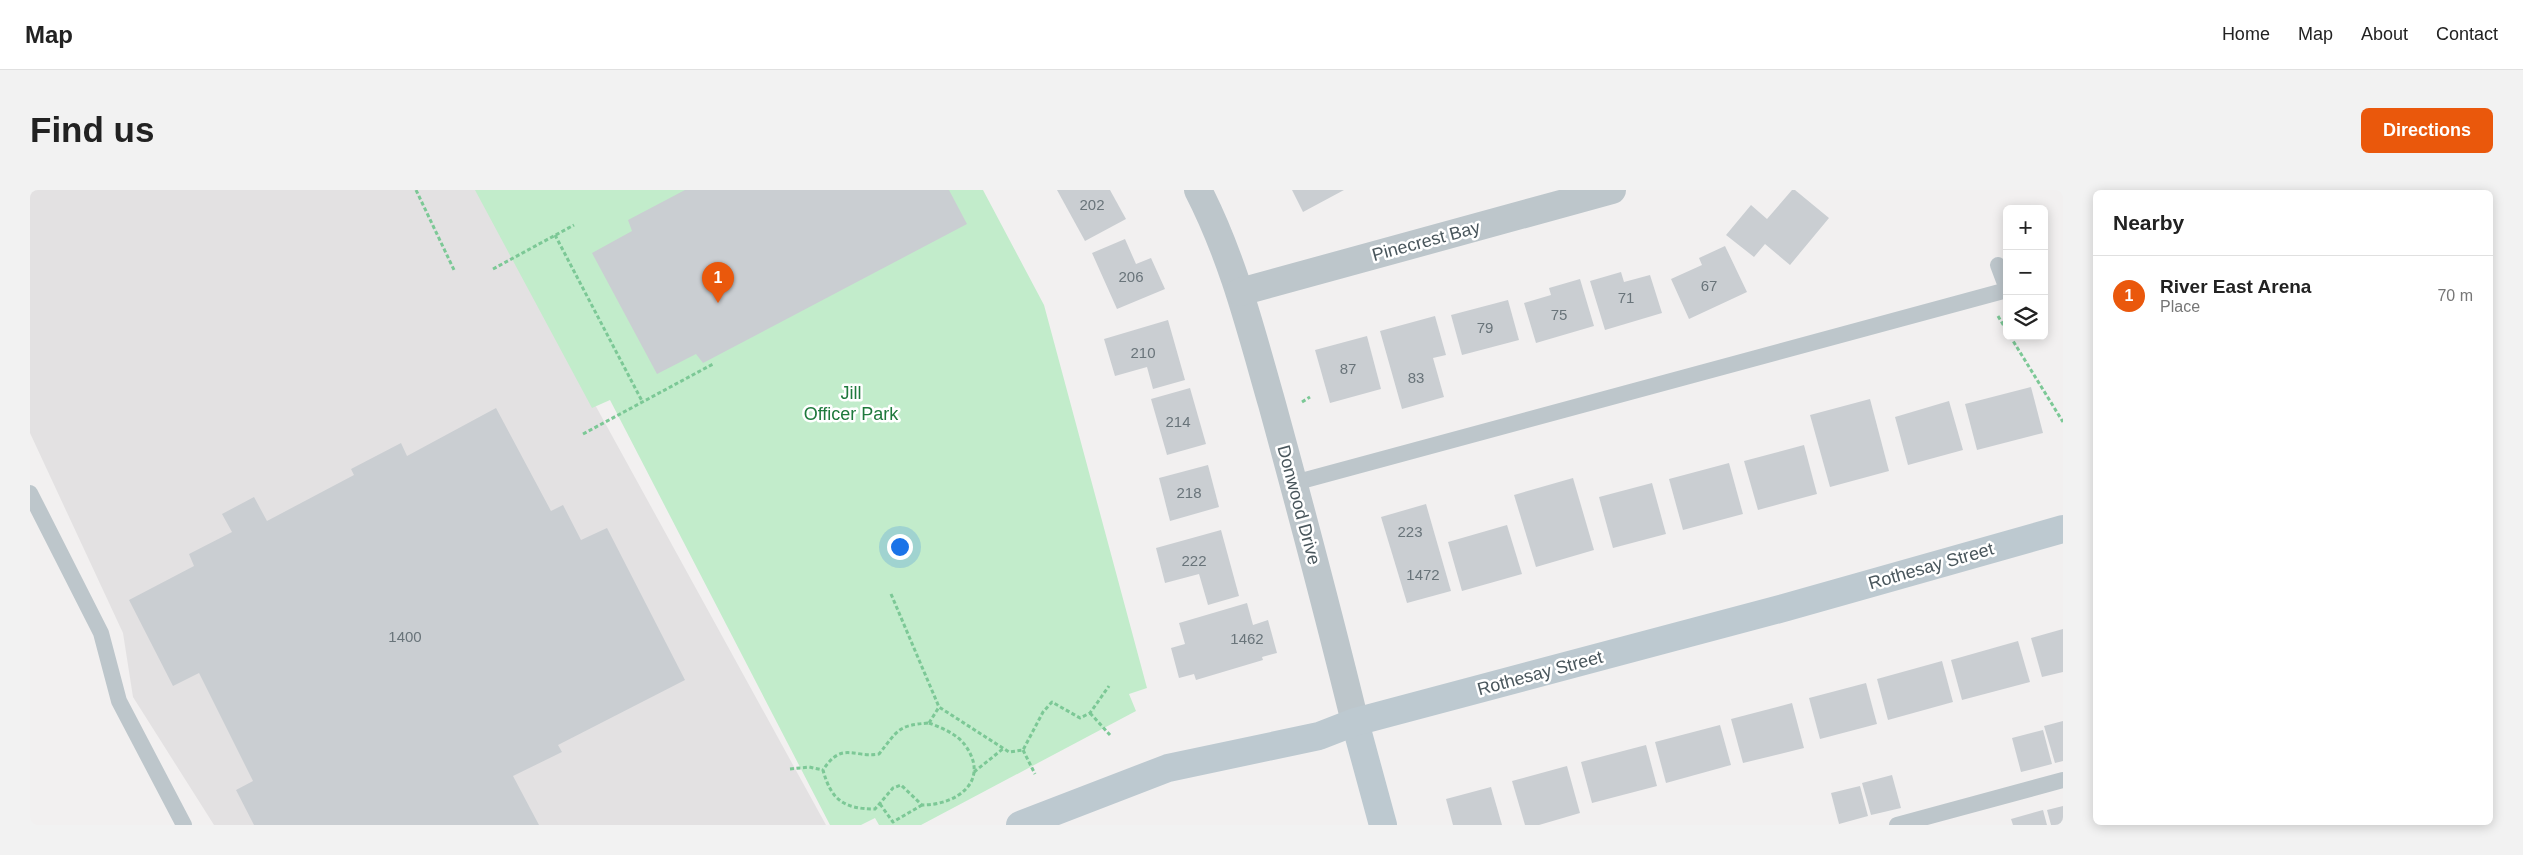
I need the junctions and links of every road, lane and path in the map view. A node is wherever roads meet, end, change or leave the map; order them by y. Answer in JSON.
{"nodes":[{"id":1,"x":416,"y":190,"type":"edge"},
{"id":2,"x":1198,"y":190,"type":"edge"},
{"id":3,"x":1612,"y":190,"type":"edge"},
{"id":4,"x":574,"y":225,"type":"dead end"},
{"id":5,"x":555,"y":235,"type":"junction"},
{"id":6,"x":1998,"y":266,"type":"dead end"},
{"id":7,"x":493,"y":269,"type":"dead end"},
{"id":8,"x":455,"y":272,"type":"dead end"},
{"id":9,"x":2003,"y":279,"type":"edge"},
{"id":10,"x":2003,"y":290,"type":"edge"},
{"id":11,"x":1240,"y":292,"type":"junction"},
{"id":12,"x":2012,"y":340,"type":"edge"},
{"id":13,"x":713,"y":364,"type":"dead end"},
{"id":14,"x":642,"y":401,"type":"junction"},
{"id":15,"x":2063,"y":422,"type":"edge"},
{"id":16,"x":583,"y":434,"type":"dead end"},
{"id":17,"x":1294,"y":484,"type":"junction"},
{"id":18,"x":30,"y":493,"type":"edge"},
{"id":19,"x":2063,"y":529,"type":"edge"},
{"id":20,"x":891,"y":594,"type":"dead end"},
{"id":21,"x":1109,"y":686,"type":"dead end"},
{"id":22,"x":939,"y":707,"type":"junction"},
{"id":23,"x":1090,"y":713,"type":"junction"},
{"id":24,"x":1356,"y":722,"type":"junction"},
{"id":25,"x":929,"y":723,"type":"junction"},
{"id":26,"x":1110,"y":735,"type":"dead end"},
{"id":27,"x":1004,"y":748,"type":"junction"},
{"id":28,"x":1023,"y":750,"type":"junction"},
{"id":29,"x":790,"y":768,"type":"dead end"},
{"id":30,"x":824,"y":770,"type":"junction"},
{"id":31,"x":974,"y":772,"type":"junction"},
{"id":32,"x":1036,"y":774,"type":"dead end"},
{"id":33,"x":2063,"y":780,"type":"edge"},
{"id":34,"x":880,"y":804,"type":"junction"},
{"id":35,"x":922,"y":805,"type":"junction"},
{"id":36,"x":894,"y":824,"type":"edge"},
{"id":37,"x":184,"y":825,"type":"edge"},
{"id":38,"x":1020,"y":825,"type":"edge"},
{"id":39,"x":1384,"y":825,"type":"edge"},
{"id":40,"x":1898,"y":825,"type":"edge"}],
"edges":[{"from":1,"to":8,"type":"path"},
{"from":2,"to":11,"type":"street","name":"Donwood Drive"},
{"from":3,"to":11,"type":"street","name":"Pinecrest Bay"},
{"from":4,"to":5,"type":"path"},
{"from":5,"to":7,"type":"path"},
{"from":5,"to":14,"type":"path"},
{"from":6,"to":9,"type":"lane"},
{"from":10,"to":17,"type":"lane"},
{"from":11,"to":17,"type":"street","name":"Donwood Drive"},
{"from":12,"to":15,"type":"path"},
{"from":13,"to":14,"type":"path"},
{"from":14,"to":16,"type":"path"},
{"from":17,"to":24,"type":"street","name":"Donwood Drive"},
{"from":18,"to":37,"type":"lane"},
{"from":19,"to":24,"type":"street","name":"Rothesay Street"},
{"from":20,"to":22,"type":"path"},
{"from":21,"to":23,"type":"path"},
{"from":22,"to":25,"type":"path"},
{"from":22,"to":27,"type":"path"},
{"from":23,"to":26,"type":"path"},
{"from":23,"to":28,"type":"path"},
{"from":24,"to":38,"type":"street","name":"Rothesay Street"},
{"from":24,"to":39,"type":"street","name":"Donwood Drive"},
{"from":25,"to":30,"type":"path"},
{"from":25,"to":31,"type":"path"},
{"from":27,"to":28,"type":"path"},
{"from":27,"to":31,"type":"path"},
{"from":28,"to":32,"type":"path"},
{"from":29,"to":30,"type":"path"},
{"from":30,"to":34,"type":"path"},
{"from":31,"to":35,"type":"path"},
{"from":33,"to":40,"type":"lane"},
{"from":34,"to":35,"type":"path"},
{"from":34,"to":36,"type":"path"},
{"from":35,"to":36,"type":"path"}]}
